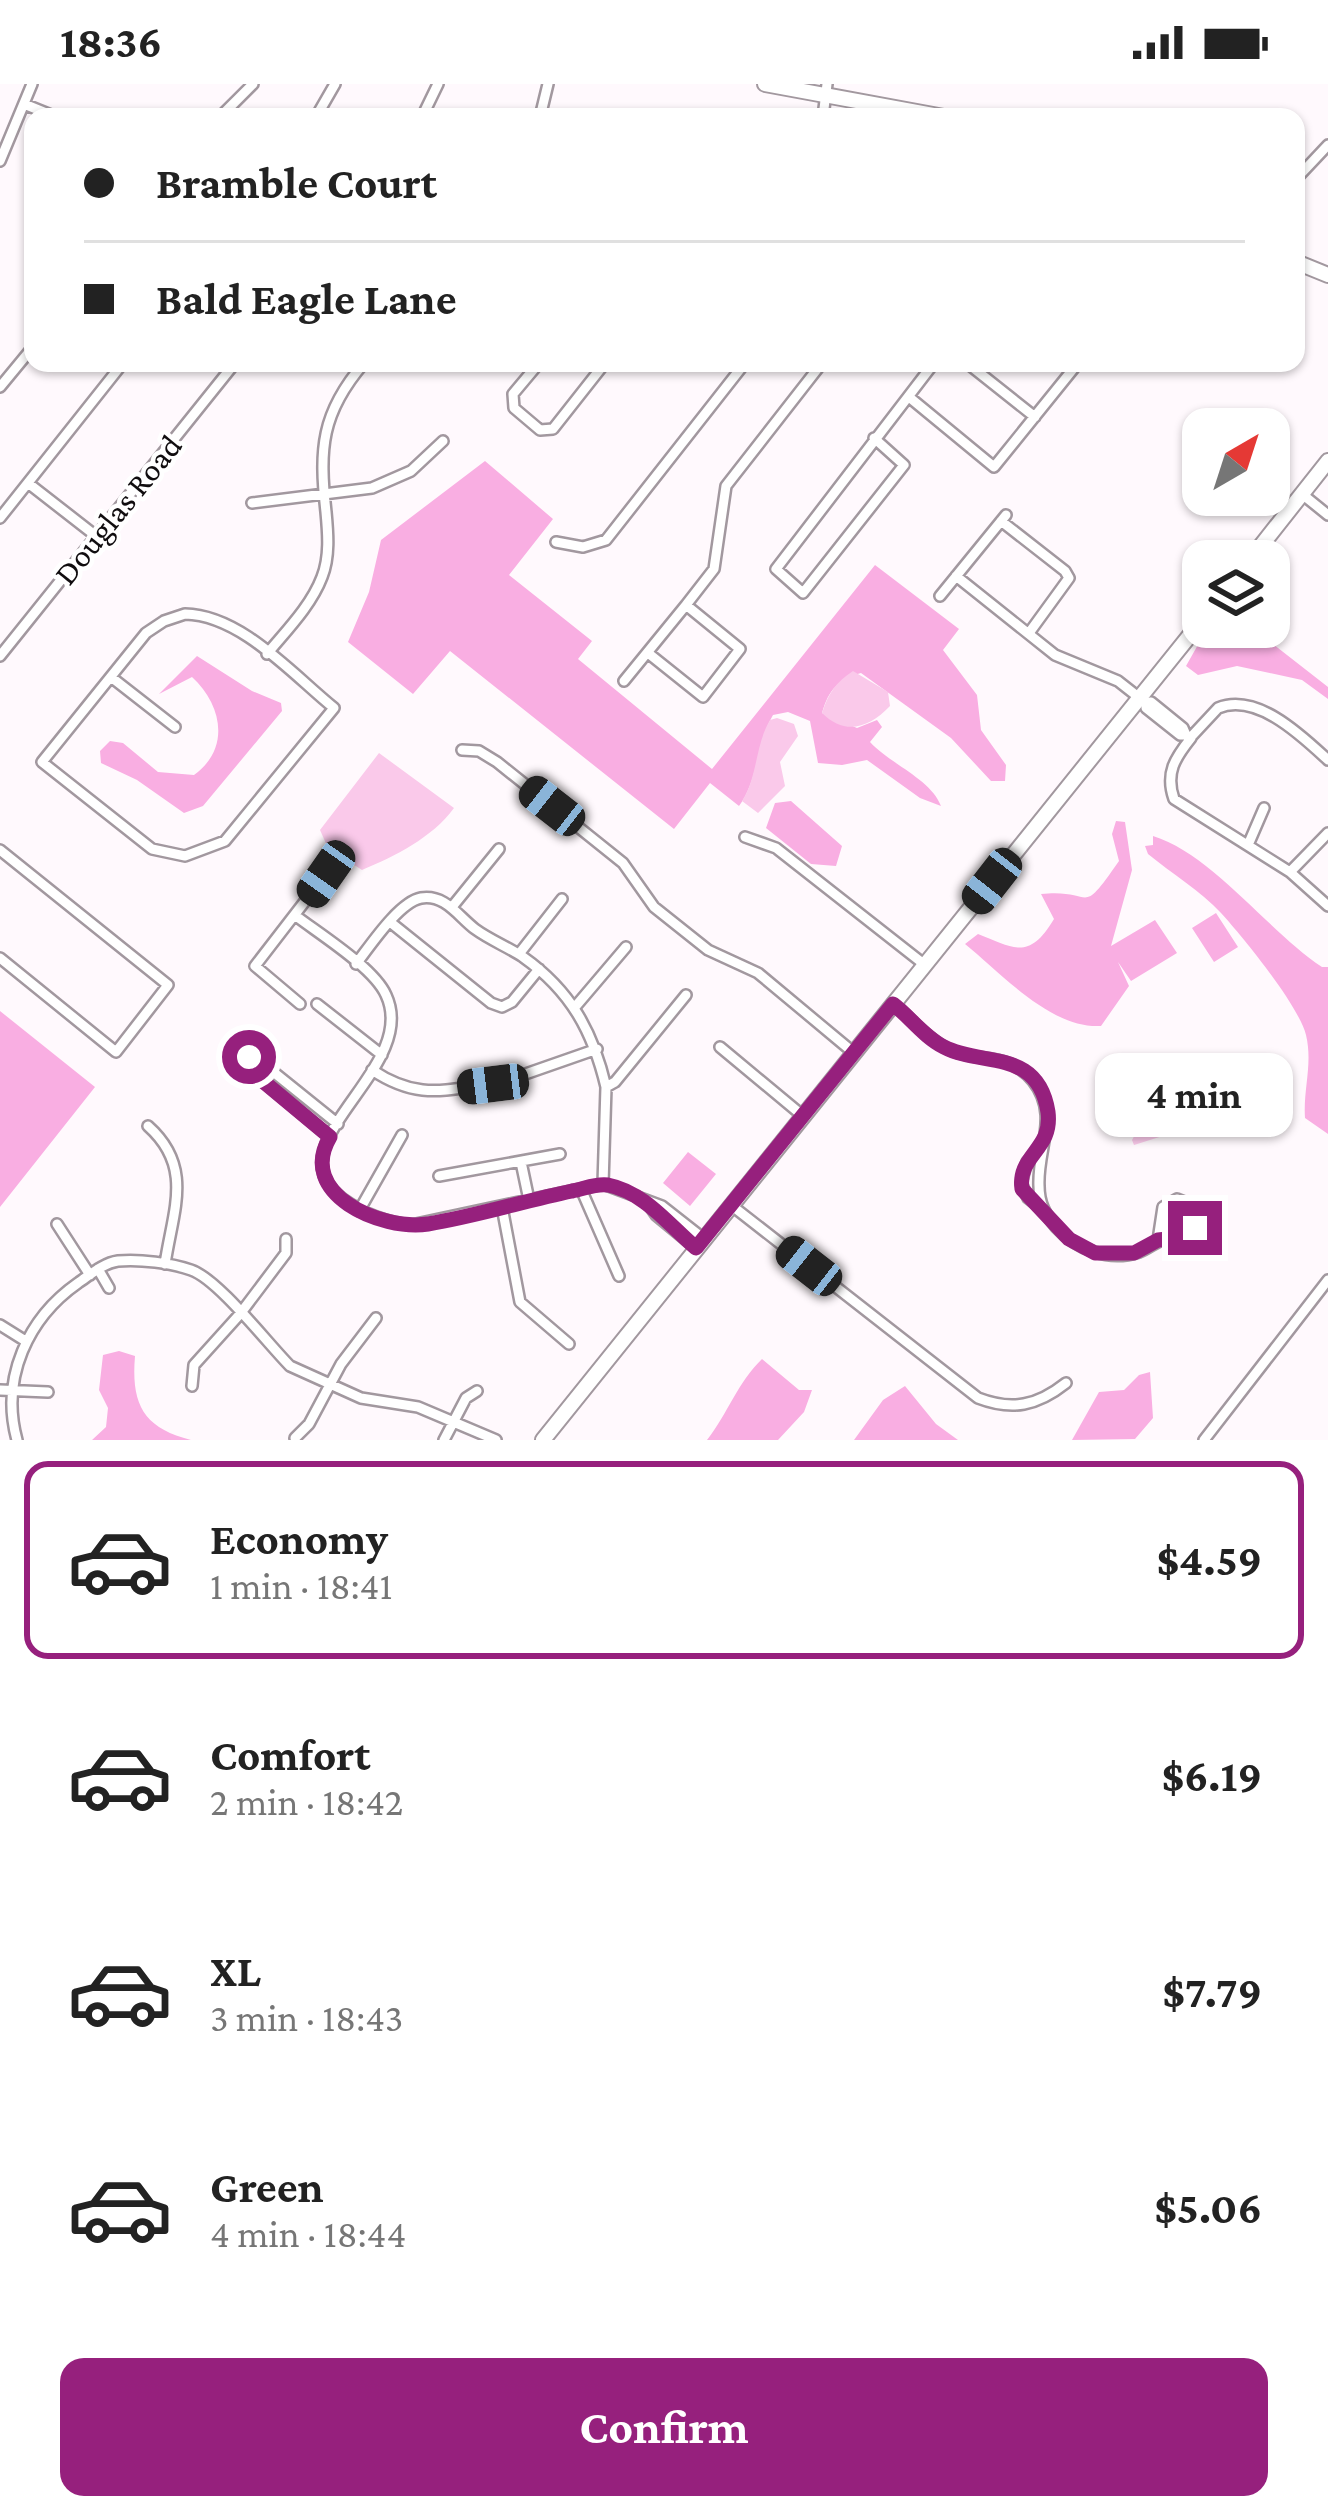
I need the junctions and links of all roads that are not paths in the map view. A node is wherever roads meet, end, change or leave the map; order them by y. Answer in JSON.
{"nodes":[{"id":1,"x":32,"y":84,"type":"edge"},
{"id":2,"x":253,"y":84,"type":"edge"},
{"id":3,"x":765,"y":84,"type":"edge"},
{"id":4,"x":826,"y":89,"type":"edge"},
{"id":5,"x":24,"y":104,"type":"junction"},
{"id":6,"x":34,"y":108,"type":"edge"},
{"id":7,"x":229,"y":108,"type":"edge"},
{"id":8,"x":904,"y":108,"type":"edge"},
{"id":9,"x":1328,"y":145,"type":"edge"},
{"id":10,"x":0,"y":161,"type":"edge"},
{"id":11,"x":1305,"y":169,"type":"edge"},
{"id":12,"x":24,"y":357,"type":"edge"},
{"id":13,"x":116,"y":372,"type":"edge"},
{"id":14,"x":225,"y":372,"type":"edge"},
{"id":15,"x":356,"y":372,"type":"edge"},
{"id":16,"x":531,"y":372,"type":"edge"},
{"id":17,"x":598,"y":372,"type":"edge"},
{"id":18,"x":738,"y":372,"type":"edge"},
{"id":19,"x":815,"y":372,"type":"edge"},
{"id":20,"x":928,"y":372,"type":"edge"},
{"id":21,"x":979,"y":372,"type":"edge"},
{"id":22,"x":1067,"y":372,"type":"edge"},
{"id":23,"x":0,"y":387,"type":"edge"},
{"id":24,"x":909,"y":398,"type":"junction"},
{"id":25,"x":1035,"y":417,"type":"junction"},
{"id":26,"x":874,"y":438,"type":"junction"},
{"id":27,"x":443,"y":441,"type":"dead end"},
{"id":28,"x":1328,"y":461,"type":"edge"},
{"id":29,"x":28,"y":483,"type":"junction"},
{"id":30,"x":324,"y":493,"type":"junction"},
{"id":31,"x":1302,"y":494,"type":"junction"},
{"id":32,"x":252,"y":502,"type":"dead end"},
{"id":33,"x":1328,"y":515,"type":"edge"},
{"id":34,"x":0,"y":518,"type":"edge"},
{"id":35,"x":96,"y":536,"type":"junction"},
{"id":36,"x":1266,"y":540,"type":"edge"},
{"id":37,"x":556,"y":542,"type":"dead end"},
{"id":38,"x":956,"y":576,"type":"junction"},
{"id":39,"x":940,"y":596,"type":"dead end"},
{"id":40,"x":686,"y":605,"type":"junction"},
{"id":41,"x":1029,"y":633,"type":"junction"},
{"id":42,"x":1182,"y":647,"type":"edge"},
{"id":43,"x":648,"y":653,"type":"junction"},
{"id":44,"x":267,"y":654,"type":"junction"},
{"id":45,"x":0,"y":656,"type":"edge"},
{"id":46,"x":111,"y":677,"type":"junction"},
{"id":47,"x":624,"y":682,"type":"dead end"},
{"id":48,"x":1142,"y":700,"type":"junction"},
{"id":49,"x":176,"y":728,"type":"dead end"},
{"id":50,"x":1188,"y":737,"type":"junction"},
{"id":51,"x":461,"y":750,"type":"dead end"},
{"id":52,"x":1328,"y":760,"type":"edge"},
{"id":53,"x":1264,"y":808,"type":"dead end"},
{"id":54,"x":1328,"y":832,"type":"edge"},
{"id":55,"x":745,"y":837,"type":"dead end"},
{"id":56,"x":1248,"y":845,"type":"junction"},
{"id":57,"x":499,"y":849,"type":"dead end"},
{"id":58,"x":0,"y":850,"type":"edge"},
{"id":59,"x":1290,"y":872,"type":"junction"},
{"id":60,"x":326,"y":874,"type":"dead end"},
{"id":61,"x":562,"y":899,"type":"dead end"},
{"id":62,"x":1328,"y":906,"type":"edge"},
{"id":63,"x":452,"y":908,"type":"junction"},
{"id":64,"x":296,"y":916,"type":"junction"},
{"id":65,"x":390,"y":922,"type":"junction"},
{"id":66,"x":626,"y":947,"type":"dead end"},
{"id":67,"x":519,"y":954,"type":"junction"},
{"id":68,"x":0,"y":958,"type":"edge"},
{"id":69,"x":356,"y":964,"type":"junction"},
{"id":70,"x":925,"y":965,"type":"junction"},
{"id":71,"x":539,"y":969,"type":"junction"},
{"id":72,"x":686,"y":994,"type":"dead end"},
{"id":73,"x":300,"y":1004,"type":"dead end"},
{"id":74,"x":317,"y":1004,"type":"dead end"},
{"id":75,"x":893,"y":1004,"type":"junction"},
{"id":76,"x":575,"y":1007,"type":"junction"},
{"id":77,"x":720,"y":1047,"type":"dead end"},
{"id":78,"x":596,"y":1048,"type":"junction"},
{"id":79,"x":854,"y":1052,"type":"junction"},
{"id":80,"x":382,"y":1055,"type":"junction"},
{"id":81,"x":372,"y":1070,"type":"junction"},
{"id":82,"x":511,"y":1079,"type":"dead end"},
{"id":83,"x":493,"y":1084,"type":"dead end"},
{"id":84,"x":606,"y":1088,"type":"junction"},
{"id":85,"x":803,"y":1116,"type":"junction"},
{"id":86,"x":338,"y":1124,"type":"junction"},
{"id":87,"x":148,"y":1126,"type":"dead end"},
{"id":88,"x":402,"y":1135,"type":"dead end"},
{"id":89,"x":330,"y":1137,"type":"junction"},
{"id":90,"x":1039,"y":1151,"type":"junction"},
{"id":91,"x":560,"y":1154,"type":"dead end"},
{"id":92,"x":521,"y":1162,"type":"junction"},
{"id":93,"x":439,"y":1176,"type":"dead end"},
{"id":94,"x":602,"y":1184,"type":"junction"},
{"id":95,"x":581,"y":1189,"type":"junction"},
{"id":96,"x":530,"y":1200,"type":"junction"},
{"id":97,"x":730,"y":1204,"type":"junction"},
{"id":98,"x":502,"y":1207,"type":"junction"},
{"id":99,"x":1042,"y":1208,"type":"junction"},
{"id":100,"x":359,"y":1210,"type":"junction"},
{"id":101,"x":57,"y":1224,"type":"dead end"},
{"id":102,"x":286,"y":1239,"type":"dead end"},
{"id":103,"x":1158,"y":1240,"type":"junction"},
{"id":104,"x":700,"y":1244,"type":"junction"},
{"id":105,"x":165,"y":1264,"type":"junction"},
{"id":106,"x":94,"y":1272,"type":"junction"},
{"id":107,"x":619,"y":1276,"type":"dead end"},
{"id":108,"x":1328,"y":1280,"type":"edge"},
{"id":109,"x":109,"y":1288,"type":"dead end"},
{"id":110,"x":240,"y":1314,"type":"junction"},
{"id":111,"x":376,"y":1318,"type":"dead end"},
{"id":112,"x":0,"y":1325,"type":"edge"},
{"id":113,"x":24,"y":1340,"type":"junction"},
{"id":114,"x":569,"y":1344,"type":"dead end"},
{"id":115,"x":1066,"y":1383,"type":"dead end"},
{"id":116,"x":192,"y":1386,"type":"dead end"},
{"id":117,"x":328,"y":1386,"type":"junction"},
{"id":118,"x":4,"y":1390,"type":"edge"},
{"id":119,"x":477,"y":1391,"type":"dead end"},
{"id":120,"x":48,"y":1392,"type":"dead end"},
{"id":121,"x":453,"y":1422,"type":"junction"},
{"id":122,"x":296,"y":1438,"type":"edge"},
{"id":123,"x":17,"y":1440,"type":"edge"},
{"id":124,"x":444,"y":1440,"type":"edge"},
{"id":125,"x":496,"y":1440,"type":"edge"},
{"id":126,"x":543,"y":1440,"type":"edge"},
{"id":127,"x":1204,"y":1440,"type":"edge"}],
"edges":[{"from":1,"to":5,"type":"street"},
{"from":2,"to":7,"type":"street"},
{"from":3,"to":4,"type":"main road"},
{"from":4,"to":8,"type":"main road"},
{"from":5,"to":6,"type":"street"},
{"from":5,"to":10,"type":"street"},
{"from":9,"to":11,"type":"street"},
{"from":12,"to":23,"type":"street"},
{"from":13,"to":29,"type":"street"},
{"from":14,"to":35,"type":"street","name":"Douglas Road"},
{"from":15,"to":30,"type":"street"},
{"from":16,"to":17,"type":"street"},
{"from":18,"to":37,"type":"street"},
{"from":19,"to":40,"type":"street"},
{"from":20,"to":24,"type":"street"},
{"from":21,"to":25,"type":"street"},
{"from":22,"to":25,"type":"street"},
{"from":24,"to":25,"type":"street"},
{"from":24,"to":26,"type":"street"},
{"from":26,"to":26,"type":"street"},
{"from":27,"to":30,"type":"street"},
{"from":28,"to":31,"type":"main road"},
{"from":29,"to":34,"type":"street"},
{"from":29,"to":35,"type":"street"},
{"from":30,"to":32,"type":"street"},
{"from":30,"to":44,"type":"street"},
{"from":31,"to":33,"type":"street"},
{"from":31,"to":36,"type":"main road"},
{"from":35,"to":45,"type":"street","name":"Douglas Road"},
{"from":38,"to":39,"type":"street"},
{"from":38,"to":41,"type":"street"},
{"from":38,"to":41,"type":"street"},
{"from":40,"to":43,"type":"street"},
{"from":40,"to":43,"type":"street"},
{"from":41,"to":48,"type":"street"},
{"from":42,"to":48,"type":"main road"},
{"from":43,"to":47,"type":"street"},
{"from":44,"to":46,"type":"street"},
{"from":44,"to":46,"type":"street"},
{"from":46,"to":49,"type":"street"},
{"from":48,"to":50,"type":"street"},
{"from":48,"to":70,"type":"main road"},
{"from":50,"to":52,"type":"street"},
{"from":50,"to":56,"type":"street"},
{"from":51,"to":79,"type":"street"},
{"from":53,"to":56,"type":"street"},
{"from":54,"to":59,"type":"street"},
{"from":55,"to":70,"type":"street"},
{"from":56,"to":59,"type":"street"},
{"from":57,"to":63,"type":"street"},
{"from":58,"to":68,"type":"street"},
{"from":59,"to":62,"type":"street"},
{"from":60,"to":64,"type":"street"},
{"from":61,"to":67,"type":"street"},
{"from":63,"to":65,"type":"street"},
{"from":63,"to":67,"type":"street"},
{"from":64,"to":69,"type":"street"},
{"from":64,"to":73,"type":"street"},
{"from":65,"to":69,"type":"street"},
{"from":65,"to":71,"type":"street"},
{"from":66,"to":76,"type":"street"},
{"from":67,"to":71,"type":"street"},
{"from":69,"to":80,"type":"street"},
{"from":70,"to":75,"type":"main road"},
{"from":71,"to":76,"type":"street"},
{"from":72,"to":84,"type":"street"},
{"from":74,"to":80,"type":"street"},
{"from":75,"to":79,"type":"main road"},
{"from":75,"to":90,"type":"street"},
{"from":76,"to":78,"type":"street"},
{"from":77,"to":85,"type":"street"},
{"from":78,"to":82,"type":"street"},
{"from":78,"to":84,"type":"street"},
{"from":79,"to":85,"type":"main road"},
{"from":80,"to":81,"type":"street"},
{"from":81,"to":83,"type":"street"},
{"from":81,"to":86,"type":"street"},
{"from":84,"to":94,"type":"street"},
{"from":85,"to":97,"type":"main road"},
{"from":86,"to":89,"type":"street"},
{"from":86,"to":89,"type":"street"},
{"from":87,"to":105,"type":"street"},
{"from":88,"to":100,"type":"street"},
{"from":89,"to":100,"type":"street"},
{"from":90,"to":99,"type":"street"},
{"from":90,"to":99,"type":"street"},
{"from":91,"to":92,"type":"street"},
{"from":92,"to":93,"type":"street"},
{"from":92,"to":96,"type":"street"},
{"from":94,"to":95,"type":"street"},
{"from":94,"to":104,"type":"street"},
{"from":95,"to":96,"type":"street"},
{"from":95,"to":107,"type":"street"},
{"from":96,"to":98,"type":"street"},
{"from":97,"to":104,"type":"main road"},
{"from":97,"to":115,"type":"street"},
{"from":98,"to":100,"type":"street"},
{"from":98,"to":114,"type":"street"},
{"from":99,"to":103,"type":"street"},
{"from":101,"to":106,"type":"street"},
{"from":102,"to":110,"type":"street"},
{"from":103,"to":103,"type":"street"},
{"from":104,"to":126,"type":"main road"},
{"from":105,"to":106,"type":"street"},
{"from":105,"to":110,"type":"street"},
{"from":106,"to":109,"type":"street"},
{"from":106,"to":113,"type":"street"},
{"from":108,"to":127,"type":"street"},
{"from":110,"to":116,"type":"street"},
{"from":110,"to":117,"type":"street"},
{"from":111,"to":117,"type":"street"},
{"from":112,"to":113,"type":"street"},
{"from":113,"to":118,"type":"street"},
{"from":117,"to":121,"type":"street"},
{"from":117,"to":122,"type":"street"},
{"from":118,"to":120,"type":"street"},
{"from":118,"to":123,"type":"street"},
{"from":119,"to":121,"type":"street"},
{"from":121,"to":124,"type":"street"},
{"from":121,"to":125,"type":"street"}]}
